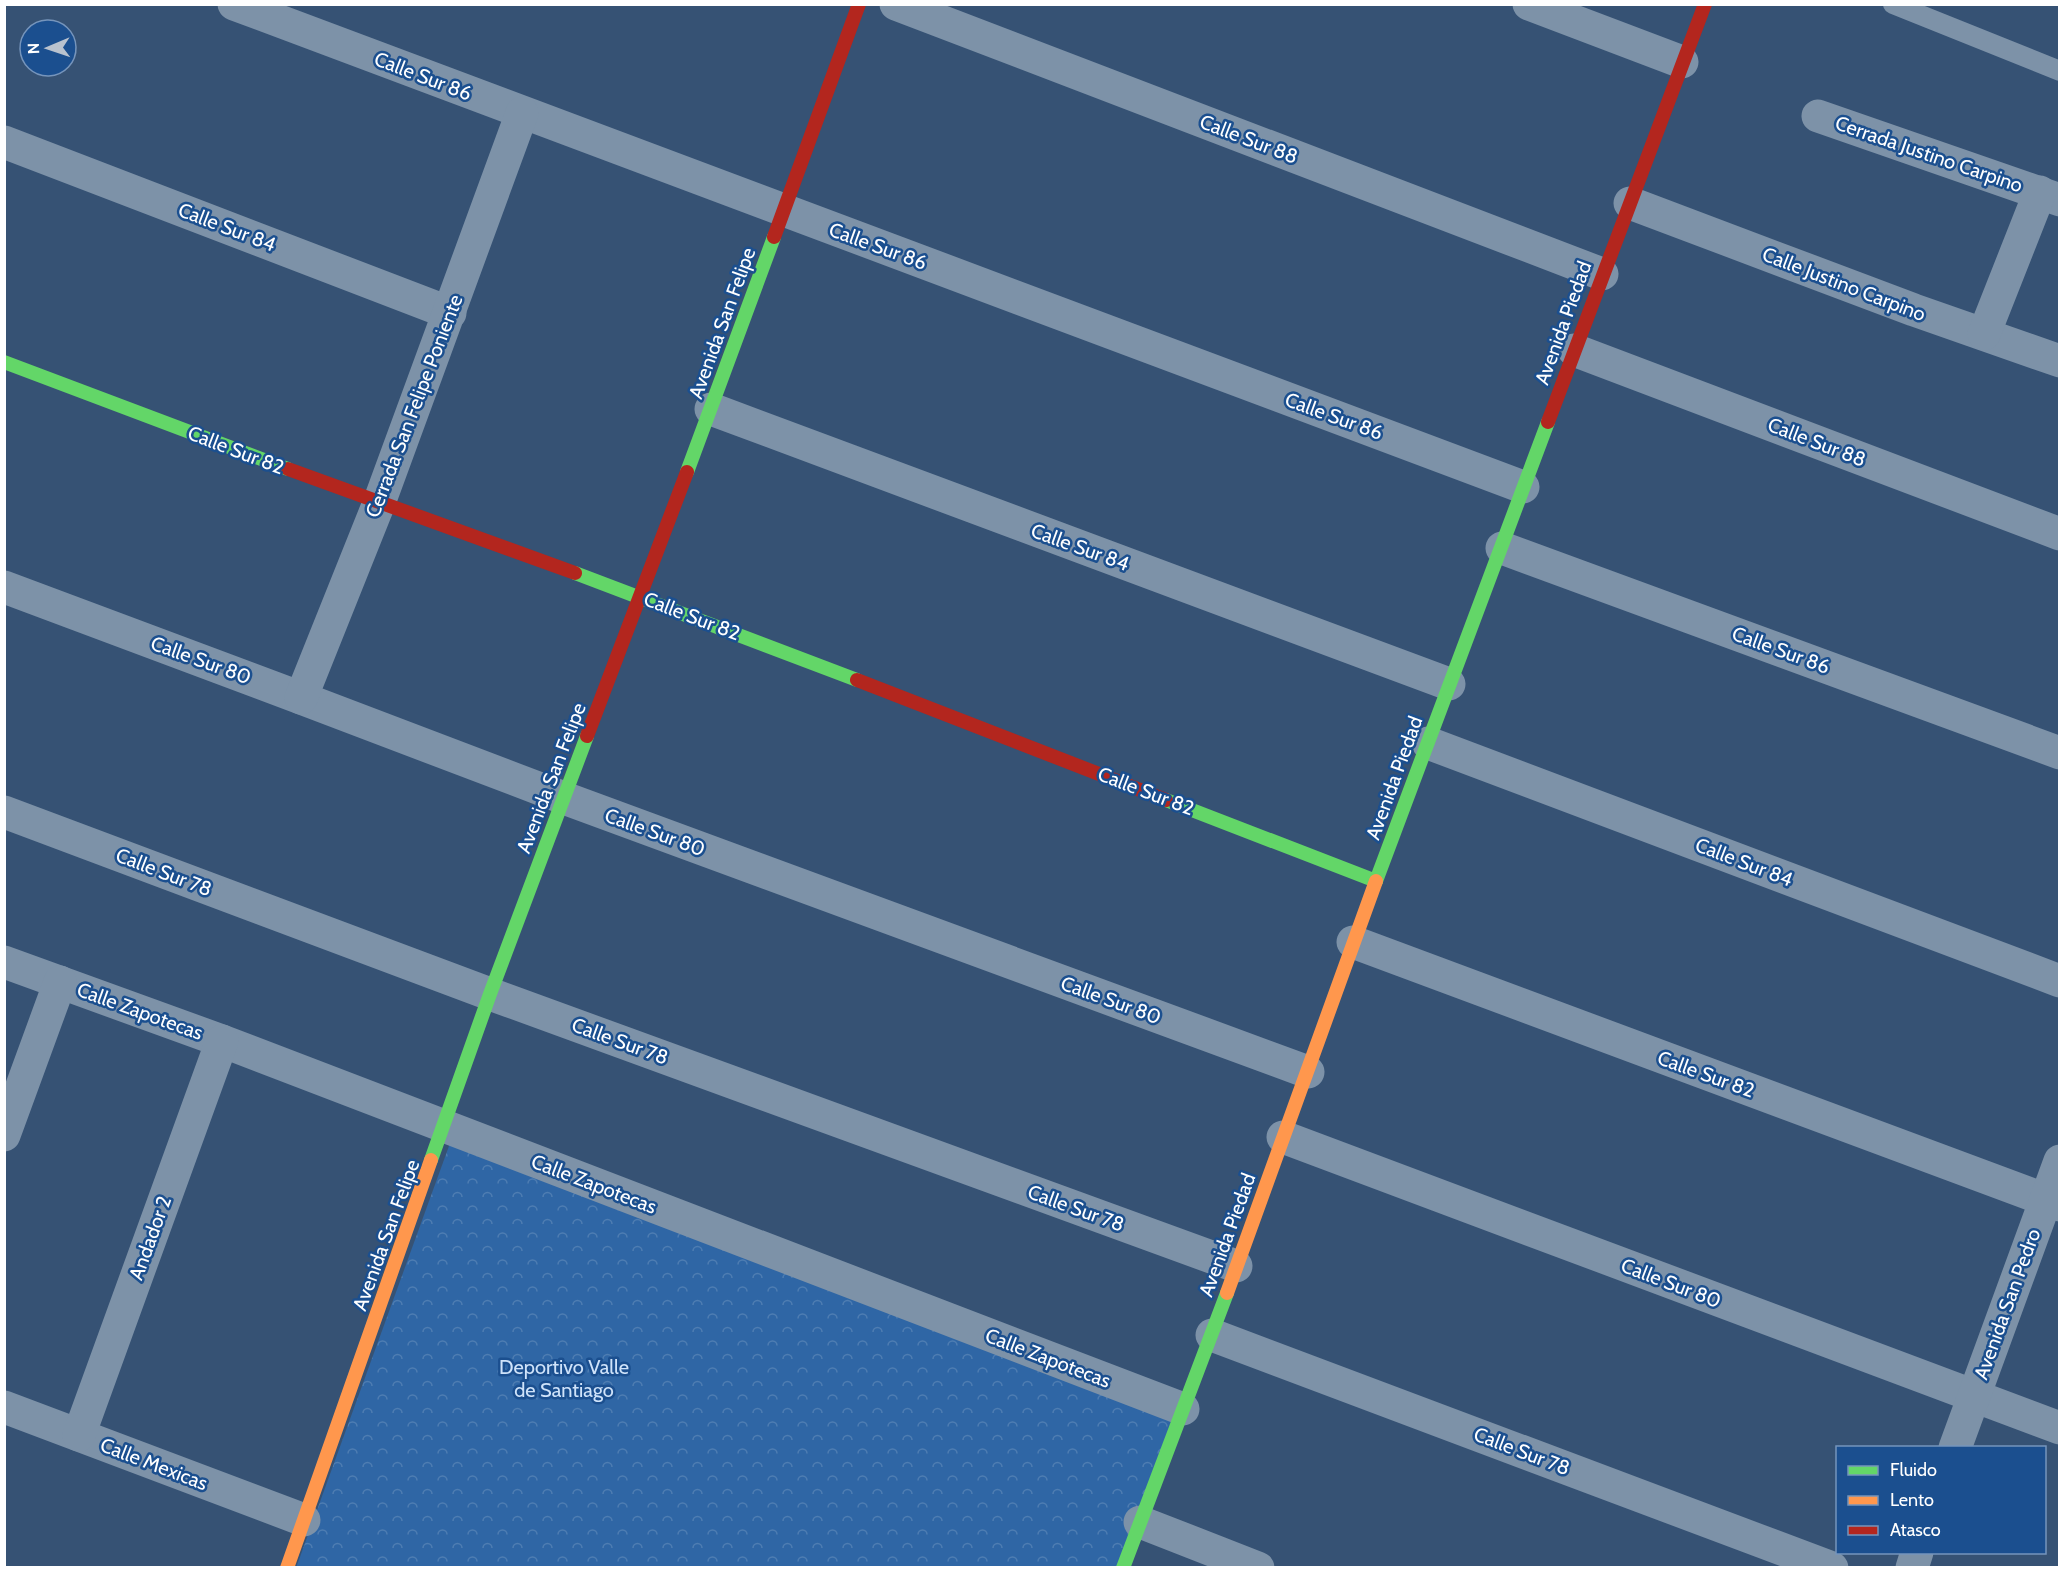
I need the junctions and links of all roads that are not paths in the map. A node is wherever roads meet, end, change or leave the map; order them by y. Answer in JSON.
{"nodes":[{"id":1,"x":234,"y":4,"type":"edge"},
{"id":2,"x":859,"y":4,"type":"edge"},
{"id":3,"x":896,"y":4,"type":"edge"},
{"id":4,"x":1529,"y":4,"type":"edge"},
{"id":5,"x":1705,"y":4,"type":"edge"},
{"id":6,"x":1893,"y":4,"type":"edge"},
{"id":7,"x":1682,"y":62,"type":"junction"},
{"id":8,"x":2060,"y":70,"type":"edge"},
{"id":9,"x":522,"y":113,"type":"junction"},
{"id":10,"x":1818,"y":116,"type":"dead end"},
{"id":11,"x":4,"y":142,"type":"edge"},
{"id":12,"x":2050,"y":196,"type":"edge"},
{"id":13,"x":1630,"y":203,"type":"junction"},
{"id":14,"x":784,"y":211,"type":"junction"},
{"id":15,"x":1602,"y":274,"type":"junction"},
{"id":16,"x":450,"y":313,"type":"junction"},
{"id":17,"x":1984,"y":334,"type":"junction"},
{"id":18,"x":1574,"y":351,"type":"junction"},
{"id":19,"x":2060,"y":361,"type":"edge"},
{"id":20,"x":4,"y":362,"type":"edge"},
{"id":21,"x":711,"y":409,"type":"junction"},
{"id":22,"x":1523,"y":487,"type":"junction"},
{"id":23,"x":378,"y":504,"type":"junction"},
{"id":24,"x":2060,"y":534,"type":"edge"},
{"id":25,"x":1502,"y":548,"type":"junction"},
{"id":26,"x":4,"y":587,"type":"edge"},
{"id":27,"x":640,"y":596,"type":"junction"},
{"id":28,"x":1449,"y":684,"type":"junction"},
{"id":29,"x":302,"y":698,"type":"junction"},
{"id":30,"x":1428,"y":742,"type":"junction"},
{"id":31,"x":2060,"y":753,"type":"edge"},
{"id":32,"x":564,"y":798,"type":"junction"},
{"id":33,"x":4,"y":812,"type":"edge"},
{"id":34,"x":1376,"y":881,"type":"junction"},
{"id":35,"x":1353,"y":942,"type":"junction"},
{"id":36,"x":4,"y":962,"type":"edge"},
{"id":37,"x":2060,"y":981,"type":"edge"},
{"id":38,"x":60,"y":982,"type":"junction"},
{"id":39,"x":490,"y":994,"type":"junction"},
{"id":40,"x":222,"y":1041,"type":"junction"},
{"id":41,"x":1308,"y":1072,"type":"junction"},
{"id":42,"x":445,"y":1127,"type":"junction"},
{"id":43,"x":4,"y":1135,"type":"edge"},
{"id":44,"x":1283,"y":1137,"type":"junction"},
{"id":45,"x":2060,"y":1161,"type":"edge"},
{"id":46,"x":2052,"y":1202,"type":"edge"},
{"id":47,"x":1236,"y":1266,"type":"junction"},
{"id":48,"x":1212,"y":1335,"type":"junction"},
{"id":49,"x":1974,"y":1396,"type":"junction"},
{"id":50,"x":4,"y":1407,"type":"edge"},
{"id":51,"x":1183,"y":1409,"type":"junction"},
{"id":52,"x":2060,"y":1428,"type":"edge"},
{"id":53,"x":79,"y":1435,"type":"junction"},
{"id":54,"x":1957,"y":1446,"type":"edge"},
{"id":55,"x":304,"y":1520,"type":"junction"},
{"id":56,"x":1140,"y":1522,"type":"junction"},
{"id":57,"x":287,"y":1568,"type":"edge"},
{"id":58,"x":1123,"y":1568,"type":"edge"},
{"id":59,"x":1258,"y":1568,"type":"edge"},
{"id":60,"x":1832,"y":1568,"type":"edge"}],
"edges":[{"from":1,"to":9,"type":"street","name":"Calle Sur 86"},
{"from":2,"to":14,"type":"street","name":"Avenida San Felipe"},
{"from":3,"to":15,"type":"street","name":"Calle Sur 88"},
{"from":4,"to":7,"type":"street"},
{"from":5,"to":7,"type":"street","name":"Avenida Piedad"},
{"from":6,"to":8,"type":"lane"},
{"from":7,"to":13,"type":"street","name":"Avenida Piedad"},
{"from":9,"to":14,"type":"street","name":"Calle Sur 86"},
{"from":9,"to":16,"type":"street","name":"Cerrada San Felipe Poniente"},
{"from":10,"to":12,"type":"street","name":"Cerrada Justino Carpino"},
{"from":11,"to":16,"type":"street","name":"Calle Sur 84"},
{"from":12,"to":17,"type":"street","name":"Cerrada Justino Carpino"},
{"from":13,"to":15,"type":"street","name":"Avenida Piedad"},
{"from":13,"to":17,"type":"street","name":"Calle Justino Carpino"},
{"from":14,"to":21,"type":"street","name":"Avenida San Felipe"},
{"from":14,"to":22,"type":"street","name":"Calle Sur 86"},
{"from":15,"to":18,"type":"street","name":"Avenida Piedad"},
{"from":16,"to":23,"type":"street","name":"Cerrada San Felipe Poniente"},
{"from":17,"to":19,"type":"street","name":"Calle Justino Carpino"},
{"from":18,"to":22,"type":"street","name":"Avenida Piedad"},
{"from":18,"to":24,"type":"street","name":"Calle Sur 88"},
{"from":20,"to":23,"type":"street","name":"Calle Sur 82"},
{"from":21,"to":27,"type":"street","name":"Avenida San Felipe"},
{"from":21,"to":28,"type":"street","name":"Calle Sur 84"},
{"from":22,"to":25,"type":"street","name":"Avenida Piedad"},
{"from":23,"to":27,"type":"street","name":"Calle Sur 82"},
{"from":23,"to":29,"type":"street","name":"Cerrada San Felipe Poniente"},
{"from":25,"to":28,"type":"street","name":"Avenida Piedad"},
{"from":25,"to":31,"type":"street","name":"Calle Sur 86"},
{"from":26,"to":29,"type":"street","name":"Calle Sur 80"},
{"from":27,"to":32,"type":"street","name":"Avenida San Felipe"},
{"from":27,"to":34,"type":"street","name":"Calle Sur 82"},
{"from":28,"to":30,"type":"street","name":"Avenida Piedad"},
{"from":29,"to":32,"type":"street","name":"Calle Sur 80"},
{"from":30,"to":34,"type":"street","name":"Avenida Piedad"},
{"from":30,"to":37,"type":"street","name":"Calle Sur 84"},
{"from":32,"to":39,"type":"street","name":"Avenida San Felipe"},
{"from":32,"to":41,"type":"street","name":"Calle Sur 80"},
{"from":33,"to":39,"type":"street","name":"Calle Sur 78"},
{"from":34,"to":35,"type":"street","name":"Avenida Piedad"},
{"from":35,"to":41,"type":"street","name":"Avenida Piedad"},
{"from":35,"to":46,"type":"street","name":"Calle Sur 82"},
{"from":36,"to":38,"type":"street","name":"Calle Zapotecas"},
{"from":38,"to":40,"type":"street","name":"Calle Zapotecas"},
{"from":38,"to":43,"type":"street"},
{"from":39,"to":42,"type":"street","name":"Avenida San Felipe"},
{"from":39,"to":47,"type":"street","name":"Calle Sur 78"},
{"from":40,"to":42,"type":"street","name":"Calle Zapotecas"},
{"from":40,"to":53,"type":"street","name":"Andador 2"},
{"from":41,"to":44,"type":"street","name":"Avenida Piedad"},
{"from":42,"to":51,"type":"street","name":"Calle Zapotecas"},
{"from":42,"to":55,"type":"street","name":"Avenida San Felipe"},
{"from":44,"to":47,"type":"street","name":"Avenida Piedad"},
{"from":44,"to":49,"type":"street","name":"Calle Sur 80"},
{"from":45,"to":46,"type":"street","name":"Avenida San Pedro"},
{"from":46,"to":49,"type":"street","name":"Avenida San Pedro"},
{"from":47,"to":48,"type":"street","name":"Avenida Piedad"},
{"from":48,"to":51,"type":"street","name":"Avenida Piedad"},
{"from":48,"to":60,"type":"street","name":"Calle Sur 78"},
{"from":49,"to":52,"type":"street","name":"Calle Sur 80"},
{"from":49,"to":54,"type":"street","name":"Avenida San Pedro"},
{"from":50,"to":53,"type":"street","name":"Calle Mexicas"},
{"from":51,"to":56,"type":"street","name":"Avenida Piedad"},
{"from":53,"to":55,"type":"street","name":"Calle Mexicas"},
{"from":55,"to":57,"type":"street","name":"Avenida San Felipe"},
{"from":56,"to":58,"type":"street","name":"Avenida Piedad"},
{"from":56,"to":59,"type":"street"}]}
